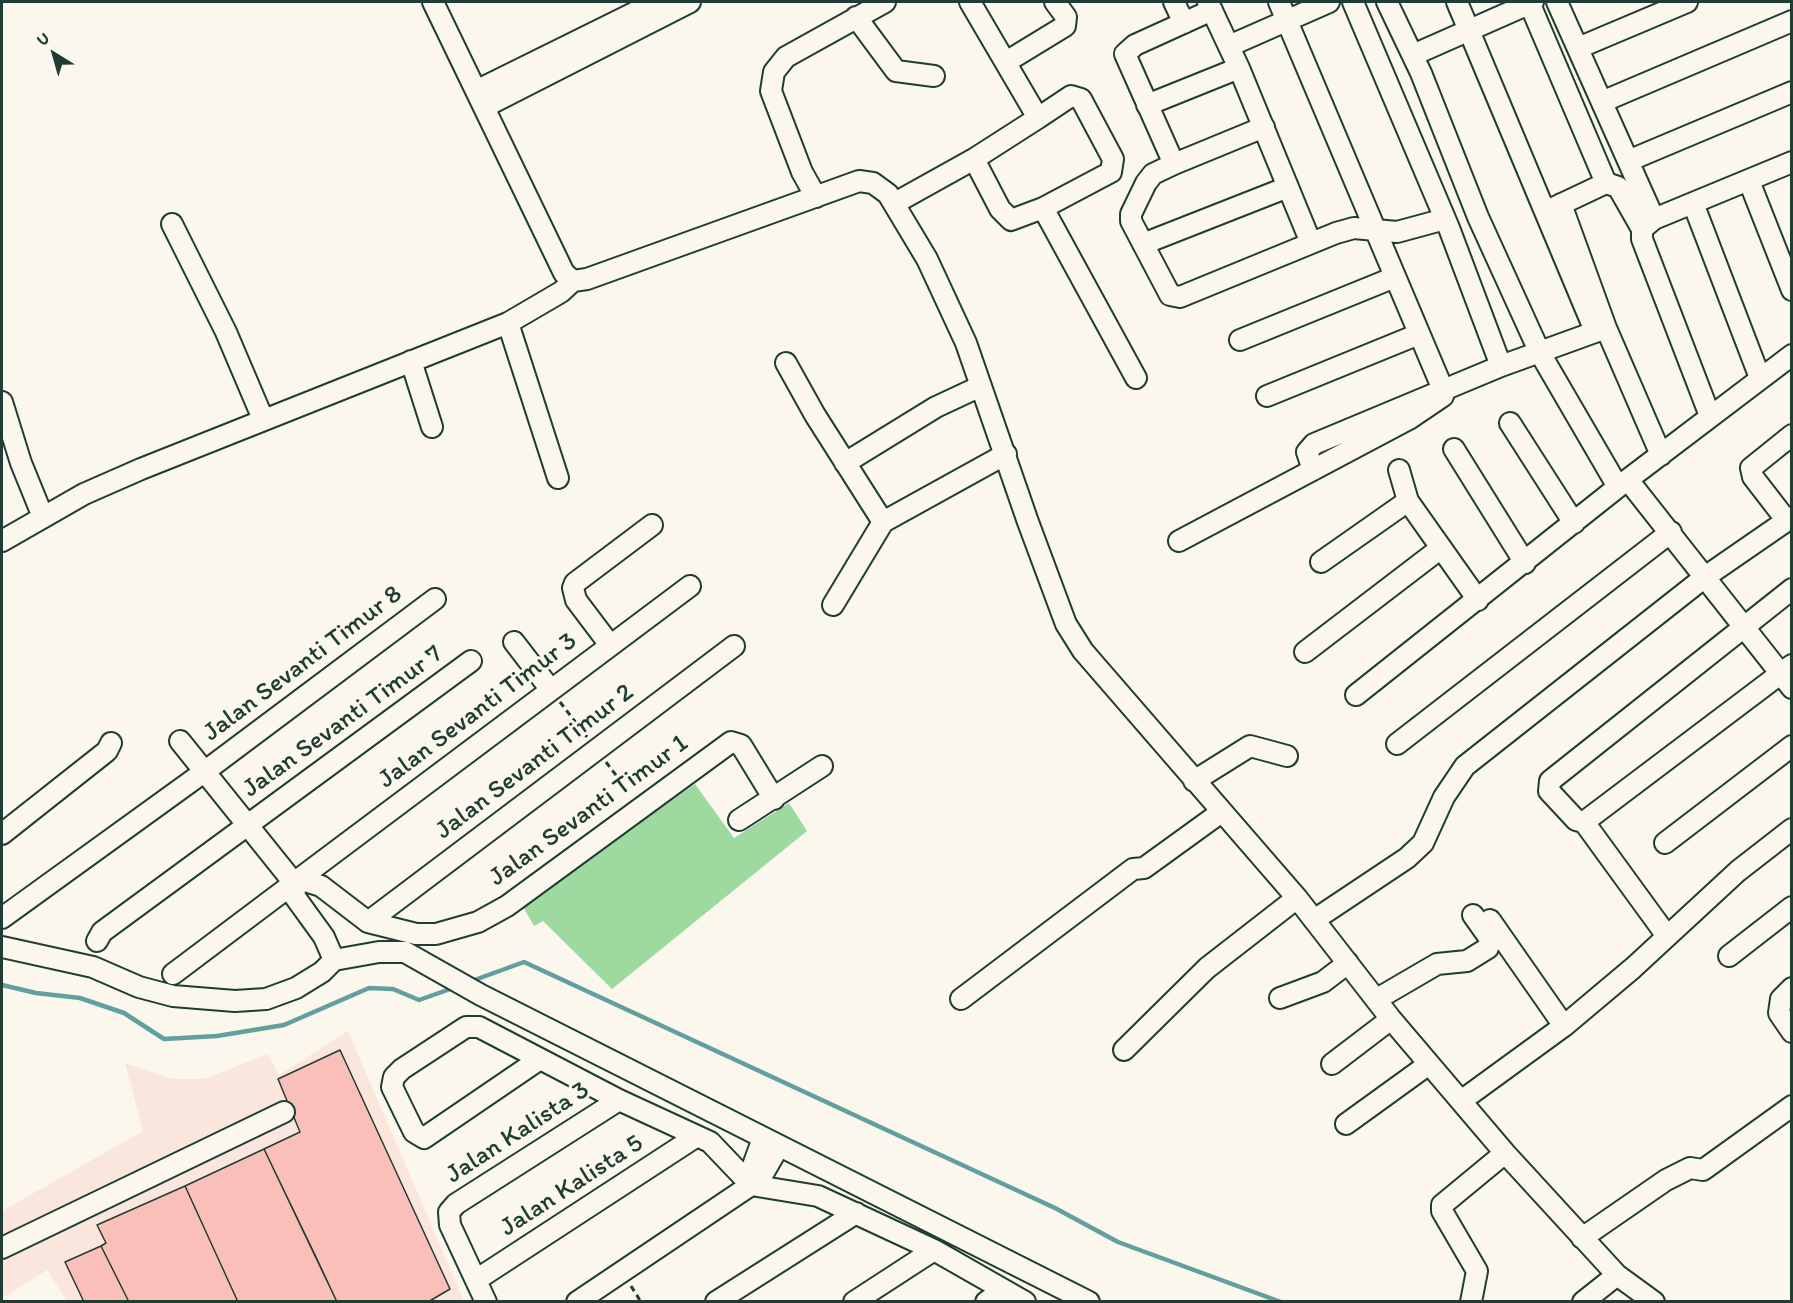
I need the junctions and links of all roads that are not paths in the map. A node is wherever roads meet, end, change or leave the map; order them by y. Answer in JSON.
{"nodes":[{"id":1,"x":433,"y":2,"type":"edge"},
{"id":2,"x":656,"y":2,"type":"edge"},
{"id":3,"x":690,"y":2,"type":"edge"},
{"id":4,"x":885,"y":2,"type":"edge"},
{"id":5,"x":970,"y":2,"type":"edge"},
{"id":6,"x":1055,"y":2,"type":"edge"},
{"id":7,"x":1174,"y":2,"type":"edge"},
{"id":8,"x":1279,"y":2,"type":"edge"},
{"id":9,"x":1329,"y":2,"type":"edge"},
{"id":10,"x":1353,"y":2,"type":"edge"},
{"id":11,"x":1387,"y":2,"type":"edge"},
{"id":12,"x":1457,"y":2,"type":"edge"},
{"id":13,"x":1531,"y":2,"type":"edge"},
{"id":14,"x":1557,"y":2,"type":"edge"},
{"id":15,"x":1688,"y":2,"type":"edge"},
{"id":16,"x":1210,"y":6,"type":"edge"},
{"id":17,"x":856,"y":17,"type":"junction"},
{"id":18,"x":1289,"y":21,"type":"junction"},
{"id":19,"x":1791,"y":21,"type":"edge"},
{"id":20,"x":1184,"y":23,"type":"junction"},
{"id":21,"x":1470,"y":29,"type":"junction"},
{"id":22,"x":1229,"y":46,"type":"junction"},
{"id":23,"x":1578,"y":48,"type":"junction"},
{"id":24,"x":1413,"y":55,"type":"junction"},
{"id":25,"x":1006,"y":62,"type":"junction"},
{"id":26,"x":1239,"y":68,"type":"junction"},
{"id":27,"x":934,"y":76,"type":"dead end"},
{"id":28,"x":1791,"y":93,"type":"edge"},
{"id":29,"x":480,"y":99,"type":"junction"},
{"id":30,"x":1604,"y":101,"type":"junction"},
{"id":31,"x":1147,"y":105,"type":"junction"},
{"id":32,"x":1038,"y":118,"type":"junction"},
{"id":33,"x":1264,"y":127,"type":"junction"},
{"id":34,"x":974,"y":159,"type":"junction"},
{"id":35,"x":1628,"y":161,"type":"junction"},
{"id":36,"x":1791,"y":162,"type":"edge"},
{"id":37,"x":1174,"y":164,"type":"junction"},
{"id":38,"x":1749,"y":181,"type":"junction"},
{"id":39,"x":1606,"y":183,"type":"junction"},
{"id":40,"x":1288,"y":187,"type":"junction"},
{"id":41,"x":816,"y":197,"type":"junction"},
{"id":42,"x":895,"y":203,"type":"junction"},
{"id":43,"x":1693,"y":203,"type":"junction"},
{"id":44,"x":1043,"y":208,"type":"junction"},
{"id":45,"x":1553,"y":208,"type":"junction"},
{"id":46,"x":1445,"y":219,"type":"junction"},
{"id":47,"x":172,"y":224,"type":"dead end"},
{"id":48,"x":1648,"y":224,"type":"junction"},
{"id":49,"x":1376,"y":231,"type":"junction"},
{"id":50,"x":1311,"y":243,"type":"junction"},
{"id":51,"x":1143,"y":244,"type":"junction"},
{"id":52,"x":1395,"y":277,"type":"junction"},
{"id":53,"x":573,"y":281,"type":"junction"},
{"id":54,"x":1791,"y":290,"type":"edge"},
{"id":55,"x":508,"y":322,"type":"junction"},
{"id":56,"x":1601,"y":330,"type":"junction"},
{"id":57,"x":1419,"y":334,"type":"junction"},
{"id":58,"x":1240,"y":340,"type":"dead end"},
{"id":59,"x":1540,"y":353,"type":"junction"},
{"id":60,"x":1791,"y":355,"type":"edge"},
{"id":61,"x":411,"y":361,"type":"junction"},
{"id":62,"x":786,"y":363,"type":"dead end"},
{"id":63,"x":1501,"y":366,"type":"junction"},
{"id":64,"x":1136,"y":378,"type":"dead end"},
{"id":65,"x":1760,"y":378,"type":"junction"},
{"id":66,"x":981,"y":386,"type":"junction"},
{"id":67,"x":1444,"y":392,"type":"junction"},
{"id":68,"x":1267,"y":396,"type":"dead end"},
{"id":69,"x":2,"y":402,"type":"edge"},
{"id":70,"x":1710,"y":416,"type":"junction"},
{"id":71,"x":262,"y":419,"type":"junction"},
{"id":72,"x":1510,"y":423,"type":"dead end"},
{"id":73,"x":432,"y":427,"type":"dead end"},
{"id":74,"x":1791,"y":435,"type":"edge"},
{"id":75,"x":1454,"y":449,"type":"dead end"},
{"id":76,"x":1006,"y":454,"type":"junction"},
{"id":77,"x":1661,"y":455,"type":"junction"},
{"id":78,"x":845,"y":463,"type":"junction"},
{"id":79,"x":1399,"y":470,"type":"dead end"},
{"id":80,"x":558,"y":478,"type":"dead end"},
{"id":81,"x":1623,"y":484,"type":"junction"},
{"id":82,"x":1408,"y":501,"type":"junction"},
{"id":83,"x":43,"y":517,"type":"junction"},
{"id":84,"x":1789,"y":519,"type":"edge"},
{"id":85,"x":883,"y":522,"type":"junction"},
{"id":86,"x":1574,"y":523,"type":"junction"},
{"id":87,"x":652,"y":525,"type":"dead end"},
{"id":88,"x":1671,"y":532,"type":"junction"},
{"id":89,"x":2,"y":541,"type":"edge"},
{"id":90,"x":1179,"y":542,"type":"dead end"},
{"id":91,"x":1441,"y":548,"type":"junction"},
{"id":92,"x":1321,"y":562,"type":"dead end"},
{"id":93,"x":1525,"y":563,"type":"junction"},
{"id":94,"x":1705,"y":577,"type":"junction"},
{"id":95,"x":690,"y":586,"type":"dead end"},
{"id":96,"x":1791,"y":589,"type":"edge"},
{"id":97,"x":435,"y":598,"type":"dead end"},
{"id":98,"x":1478,"y":600,"type":"junction"},
{"id":99,"x":834,"y":605,"type":"dead end"},
{"id":100,"x":1743,"y":626,"type":"junction"},
{"id":101,"x":514,"y":642,"type":"dead end"},
{"id":102,"x":610,"y":645,"type":"junction"},
{"id":103,"x":734,"y":646,"type":"dead end"},
{"id":104,"x":1305,"y":652,"type":"dead end"},
{"id":105,"x":471,"y":661,"type":"dead end"},
{"id":106,"x":1788,"y":676,"type":"edge"},
{"id":107,"x":551,"y":690,"type":"junction"},
{"id":108,"x":1356,"y":695,"type":"dead end"},
{"id":109,"x":180,"y":741,"type":"dead end"},
{"id":110,"x":111,"y":743,"type":"dead end"},
{"id":111,"x":1397,"y":744,"type":"dead end"},
{"id":112,"x":1791,"y":746,"type":"edge"},
{"id":113,"x":1287,"y":756,"type":"dead end"},
{"id":114,"x":822,"y":766,"type":"dead end"},
{"id":115,"x":204,"y":772,"type":"junction"},
{"id":116,"x":1194,"y":781,"type":"junction"},
{"id":117,"x":774,"y":799,"type":"junction"},
{"id":118,"x":1220,"y":813,"type":"junction"},
{"id":119,"x":739,"y":820,"type":"dead end"},
{"id":120,"x":1584,"y":822,"type":"junction"},
{"id":121,"x":247,"y":826,"type":"junction"},
{"id":122,"x":1791,"y":829,"type":"edge"},
{"id":123,"x":2,"y":834,"type":"edge"},
{"id":124,"x":1665,"y":843,"type":"dead end"},
{"id":125,"x":297,"y":881,"type":"junction"},
{"id":126,"x":1297,"y":897,"type":"junction"},
{"id":127,"x":1791,"y":908,"type":"edge"},
{"id":128,"x":2,"y":918,"type":"edge"},
{"id":129,"x":1314,"y":920,"type":"junction"},
{"id":130,"x":369,"y":922,"type":"junction"},
{"id":131,"x":1667,"y":936,"type":"junction"},
{"id":132,"x":97,"y":941,"type":"dead end"},
{"id":133,"x":2,"y":946,"type":"edge"},
{"id":134,"x":1729,"y":956,"type":"dead end"},
{"id":135,"x":334,"y":960,"type":"junction"},
{"id":136,"x":1348,"y":963,"type":"junction"},
{"id":137,"x":173,"y":974,"type":"dead end"},
{"id":138,"x":1791,"y":988,"type":"edge"},
{"id":139,"x":1281,"y":998,"type":"dead end"},
{"id":140,"x":962,"y":999,"type":"dead end"},
{"id":141,"x":1377,"y":999,"type":"junction"},
{"id":142,"x":1391,"y":1019,"type":"junction"},
{"id":143,"x":1564,"y":1026,"type":"junction"},
{"id":144,"x":1791,"y":1032,"type":"edge"},
{"id":145,"x":1124,"y":1050,"type":"dead end"},
{"id":146,"x":540,"y":1059,"type":"junction"},
{"id":147,"x":1332,"y":1064,"type":"dead end"},
{"id":148,"x":1429,"y":1064,"type":"junction"},
{"id":149,"x":619,"y":1100,"type":"junction"},
{"id":150,"x":1461,"y":1101,"type":"junction"},
{"id":151,"x":1791,"y":1106,"type":"edge"},
{"id":152,"x":284,"y":1112,"type":"dead end"},
{"id":153,"x":1346,"y":1124,"type":"dead end"},
{"id":154,"x":697,"y":1137,"type":"junction"},
{"id":155,"x":771,"y":1142,"type":"junction"},
{"id":156,"x":1505,"y":1153,"type":"junction"},
{"id":157,"x":751,"y":1185,"type":"junction"},
{"id":158,"x":856,"y":1213,"type":"junction"},
{"id":159,"x":1582,"y":1238,"type":"junction"},
{"id":160,"x":2,"y":1248,"type":"edge"},
{"id":161,"x":934,"y":1250,"type":"junction"},
{"id":162,"x":1617,"y":1275,"type":"junction"},
{"id":163,"x":476,"y":1280,"type":"junction"},
{"id":164,"x":1004,"y":1290,"type":"junction"},
{"id":165,"x":486,"y":1302,"type":"edge"},
{"id":166,"x":577,"y":1302,"type":"edge"},
{"id":167,"x":716,"y":1302,"type":"edge"},
{"id":168,"x":854,"y":1302,"type":"edge"},
{"id":169,"x":986,"y":1302,"type":"edge"},
{"id":170,"x":1025,"y":1302,"type":"edge"},
{"id":171,"x":1089,"y":1302,"type":"edge"},
{"id":172,"x":1471,"y":1302,"type":"edge"},
{"id":173,"x":1583,"y":1302,"type":"edge"},
{"id":174,"x":1654,"y":1302,"type":"edge"}],
"edges":[{"from":1,"to":29,"type":"street"},
{"from":2,"to":29,"type":"street"},
{"from":3,"to":29,"type":"street"},
{"from":4,"to":17,"type":"street"},
{"from":5,"to":25,"type":"street"},
{"from":6,"to":25,"type":"street"},
{"from":7,"to":20,"type":"street"},
{"from":8,"to":18,"type":"street"},
{"from":9,"to":18,"type":"street"},
{"from":10,"to":46,"type":"street"},
{"from":11,"to":24,"type":"street"},
{"from":12,"to":21,"type":"street"},
{"from":13,"to":21,"type":"street"},
{"from":13,"to":39,"type":"street"},
{"from":14,"to":23,"type":"street"},
{"from":15,"to":23,"type":"street"},
{"from":16,"to":20,"type":"street"},
{"from":16,"to":22,"type":"street"},
{"from":17,"to":27,"type":"street"},
{"from":17,"to":41,"type":"street"},
{"from":18,"to":22,"type":"street"},
{"from":18,"to":49,"type":"street"},
{"from":19,"to":30,"type":"street"},
{"from":20,"to":31,"type":"street"},
{"from":21,"to":24,"type":"street"},
{"from":21,"to":45,"type":"street"},
{"from":22,"to":26,"type":"street"},
{"from":23,"to":30,"type":"street"},
{"from":24,"to":59,"type":"street"},
{"from":25,"to":32,"type":"street"},
{"from":26,"to":31,"type":"street"},
{"from":26,"to":33,"type":"street"},
{"from":28,"to":35,"type":"street"},
{"from":29,"to":53,"type":"street"},
{"from":30,"to":35,"type":"street"},
{"from":31,"to":37,"type":"street"},
{"from":32,"to":34,"type":"street"},
{"from":32,"to":44,"type":"street"},
{"from":33,"to":37,"type":"street"},
{"from":33,"to":40,"type":"street"},
{"from":34,"to":42,"type":"street"},
{"from":34,"to":44,"type":"street"},
{"from":35,"to":48,"type":"street"},
{"from":36,"to":38,"type":"street"},
{"from":37,"to":51,"type":"street"},
{"from":38,"to":43,"type":"street"},
{"from":38,"to":54,"type":"street"},
{"from":39,"to":45,"type":"street"},
{"from":39,"to":48,"type":"street"},
{"from":40,"to":50,"type":"street"},
{"from":40,"to":51,"type":"street"},
{"from":41,"to":42,"type":"street"},
{"from":41,"to":53,"type":"street"},
{"from":42,"to":66,"type":"street"},
{"from":43,"to":48,"type":"street"},
{"from":43,"to":65,"type":"street"},
{"from":44,"to":64,"type":"street"},
{"from":45,"to":56,"type":"street"},
{"from":46,"to":49,"type":"street"},
{"from":46,"to":63,"type":"street"},
{"from":47,"to":71,"type":"street"},
{"from":48,"to":70,"type":"street"},
{"from":49,"to":50,"type":"street"},
{"from":49,"to":52,"type":"street"},
{"from":50,"to":51,"type":"street"},
{"from":52,"to":57,"type":"street"},
{"from":52,"to":58,"type":"street"},
{"from":53,"to":55,"type":"street"},
{"from":55,"to":61,"type":"street"},
{"from":55,"to":80,"type":"street"},
{"from":56,"to":59,"type":"street"},
{"from":56,"to":77,"type":"street"},
{"from":57,"to":67,"type":"street"},
{"from":57,"to":68,"type":"street"},
{"from":59,"to":63,"type":"street"},
{"from":59,"to":81,"type":"street"},
{"from":60,"to":65,"type":"street"},
{"from":61,"to":71,"type":"street"},
{"from":61,"to":73,"type":"street"},
{"from":62,"to":78,"type":"street"},
{"from":63,"to":67,"type":"street"},
{"from":65,"to":70,"type":"street"},
{"from":66,"to":76,"type":"street"},
{"from":66,"to":78,"type":"street"},
{"from":67,"to":90,"type":"street"},
{"from":69,"to":83,"type":"street"},
{"from":70,"to":77,"type":"street"},
{"from":71,"to":83,"type":"street"},
{"from":72,"to":86,"type":"street"},
{"from":74,"to":84,"type":"street"},
{"from":75,"to":93,"type":"street"},
{"from":76,"to":85,"type":"street"},
{"from":76,"to":116,"type":"street"},
{"from":77,"to":81,"type":"street"},
{"from":78,"to":85,"type":"street"},
{"from":79,"to":82,"type":"street"},
{"from":81,"to":86,"type":"street"},
{"from":81,"to":88,"type":"street"},
{"from":82,"to":91,"type":"street"},
{"from":82,"to":92,"type":"street"},
{"from":83,"to":89,"type":"street"},
{"from":84,"to":94,"type":"street"},
{"from":85,"to":99,"type":"street"},
{"from":86,"to":93,"type":"street"},
{"from":87,"to":102,"type":"street"},
{"from":88,"to":94,"type":"street"},
{"from":88,"to":111,"type":"street"},
{"from":91,"to":98,"type":"street"},
{"from":91,"to":104,"type":"street"},
{"from":93,"to":98,"type":"street"},
{"from":94,"to":100,"type":"street"},
{"from":94,"to":129,"type":"street"},
{"from":95,"to":102,"type":"street","name":"Jalan Sevanti Timur 3"},
{"from":96,"to":100,"type":"street"},
{"from":97,"to":115,"type":"street","name":"Jalan Sevanti Timur 8"},
{"from":98,"to":108,"type":"street"},
{"from":100,"to":106,"type":"street"},
{"from":100,"to":120,"type":"street"},
{"from":101,"to":107,"type":"street"},
{"from":102,"to":107,"type":"street","name":"Jalan Sevanti Timur 3"},
{"from":103,"to":130,"type":"street","name":"Jalan Sevanti Timur 2"},
{"from":105,"to":121,"type":"street","name":"Jalan Sevanti Timur 7"},
{"from":106,"to":120,"type":"street"},
{"from":107,"to":125,"type":"street","name":"Jalan Sevanti Timur 3"},
{"from":109,"to":115,"type":"street"},
{"from":110,"to":123,"type":"street"},
{"from":112,"to":124,"type":"street"},
{"from":113,"to":116,"type":"street"},
{"from":114,"to":117,"type":"street"},
{"from":115,"to":121,"type":"street"},
{"from":115,"to":128,"type":"street","name":"Jalan Sevanti Timur 8"},
{"from":116,"to":118,"type":"street"},
{"from":117,"to":119,"type":"street"},
{"from":117,"to":130,"type":"street","name":"Jalan Sevanti Timur 1"},
{"from":118,"to":126,"type":"street"},
{"from":118,"to":140,"type":"street"},
{"from":120,"to":131,"type":"street"},
{"from":121,"to":125,"type":"street"},
{"from":121,"to":132,"type":"street","name":"Jalan Sevanti Timur 7"},
{"from":122,"to":131,"type":"street"},
{"from":125,"to":130,"type":"street"},
{"from":125,"to":135,"type":"street"},
{"from":125,"to":137,"type":"street","name":"Jalan Sevanti Timur 3"},
{"from":126,"to":129,"type":"street"},
{"from":126,"to":145,"type":"street"},
{"from":127,"to":134,"type":"street"},
{"from":129,"to":136,"type":"street"},
{"from":131,"to":143,"type":"street"},
{"from":133,"to":135,"type":"street"},
{"from":135,"to":155,"type":"street"},
{"from":136,"to":139,"type":"street"},
{"from":136,"to":141,"type":"street"},
{"from":138,"to":144,"type":"street"},
{"from":141,"to":142,"type":"street"},
{"from":141,"to":143,"type":"street"},
{"from":142,"to":147,"type":"street"},
{"from":142,"to":148,"type":"street"},
{"from":143,"to":150,"type":"street"},
{"from":146,"to":146,"type":"street"},
{"from":146,"to":149,"type":"street"},
{"from":148,"to":150,"type":"street"},
{"from":148,"to":153,"type":"street"},
{"from":149,"to":154,"type":"street"},
{"from":149,"to":163,"type":"street","name":"Jalan Kalista 3"},
{"from":150,"to":156,"type":"street"},
{"from":151,"to":159,"type":"street"},
{"from":152,"to":160,"type":"street"},
{"from":154,"to":157,"type":"street"},
{"from":154,"to":163,"type":"street","name":"Jalan Kalista 5"},
{"from":155,"to":157,"type":"street"},
{"from":155,"to":171,"type":"street"},
{"from":156,"to":159,"type":"street"},
{"from":156,"to":172,"type":"street"},
{"from":157,"to":158,"type":"street"},
{"from":157,"to":166,"type":"street"},
{"from":158,"to":161,"type":"street"},
{"from":158,"to":167,"type":"street"},
{"from":159,"to":162,"type":"street"},
{"from":161,"to":164,"type":"street"},
{"from":161,"to":168,"type":"street"},
{"from":162,"to":173,"type":"street"},
{"from":162,"to":174,"type":"street"},
{"from":163,"to":165,"type":"street"},
{"from":164,"to":169,"type":"street"},
{"from":164,"to":170,"type":"street"}]}
